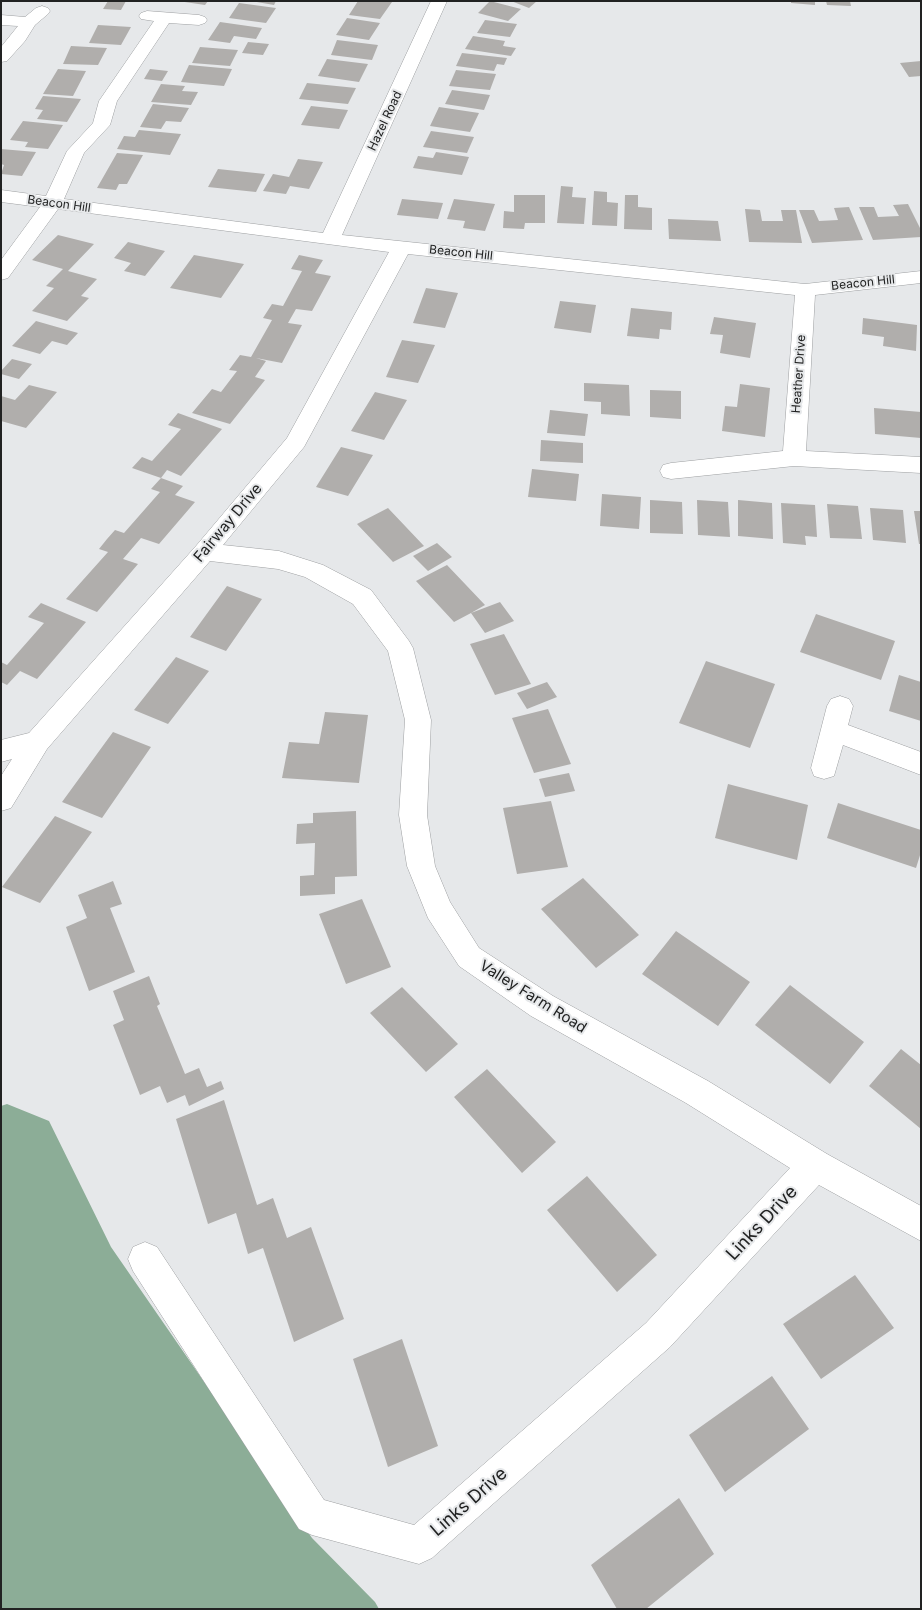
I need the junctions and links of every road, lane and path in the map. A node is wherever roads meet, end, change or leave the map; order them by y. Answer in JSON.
{"nodes":[{"id":1,"x":439,"y":1,"type":"edge"},
{"id":2,"x":42,"y":11,"type":"dead end"},
{"id":3,"x":147,"y":16,"type":"dead end"},
{"id":4,"x":164,"y":18,"type":"junction"},
{"id":5,"x":1,"y":20,"type":"edge"},
{"id":6,"x":199,"y":20,"type":"dead end"},
{"id":7,"x":29,"y":22,"type":"junction"},
{"id":8,"x":1,"y":57,"type":"edge"},
{"id":9,"x":1,"y":196,"type":"edge"},
{"id":10,"x":52,"y":204,"type":"junction"},
{"id":11,"x":330,"y":240,"type":"junction"},
{"id":12,"x":402,"y":247,"type":"junction"},
{"id":13,"x":1,"y":274,"type":"edge"},
{"id":14,"x":921,"y":277,"type":"edge"},
{"id":15,"x":805,"y":290,"type":"junction"},
{"id":16,"x":794,"y":458,"type":"junction"},
{"id":17,"x":921,"y":465,"type":"edge"},
{"id":18,"x":671,"y":471,"type":"dead end"},
{"id":19,"x":204,"y":552,"type":"junction"},
{"id":20,"x":38,"y":741,"type":"junction"},
{"id":21,"x":1,"y":751,"type":"edge"},
{"id":22,"x":921,"y":764,"type":"edge"},
{"id":23,"x":824,"y":768,"type":"dead end"},
{"id":24,"x":1,"y":800,"type":"edge"},
{"id":25,"x":816,"y":1166,"type":"junction"},
{"id":26,"x":921,"y":1224,"type":"edge"},
{"id":27,"x":145,"y":1258,"type":"dead end"}],
"edges":[{"from":1,"to":11,"type":"street","name":"Hazel Road"},
{"from":2,"to":7,"type":"street"},
{"from":3,"to":4,"type":"street"},
{"from":4,"to":6,"type":"street"},
{"from":4,"to":10,"type":"street"},
{"from":5,"to":7,"type":"street"},
{"from":7,"to":8,"type":"street"},
{"from":9,"to":10,"type":"street","name":"Beacon Hill"},
{"from":10,"to":11,"type":"street","name":"Beacon Hill"},
{"from":10,"to":13,"type":"street"},
{"from":11,"to":12,"type":"street","name":"Beacon Hill"},
{"from":12,"to":15,"type":"street","name":"Beacon Hill"},
{"from":12,"to":19,"type":"street","name":"Fairway Drive"},
{"from":14,"to":15,"type":"street","name":"Beacon Hill"},
{"from":15,"to":16,"type":"street","name":"Heather Drive"},
{"from":16,"to":17,"type":"street"},
{"from":16,"to":18,"type":"street"},
{"from":19,"to":20,"type":"street","name":"Fairway Drive"},
{"from":19,"to":25,"type":"street","name":"Valley Farm Road"},
{"from":20,"to":21,"type":"street"},
{"from":20,"to":24,"type":"street","name":"Fairway Drive"},
{"from":22,"to":23,"type":"street"},
{"from":25,"to":26,"type":"street","name":"Valley Farm Road"},
{"from":25,"to":27,"type":"street","name":"Links Drive"}]}
